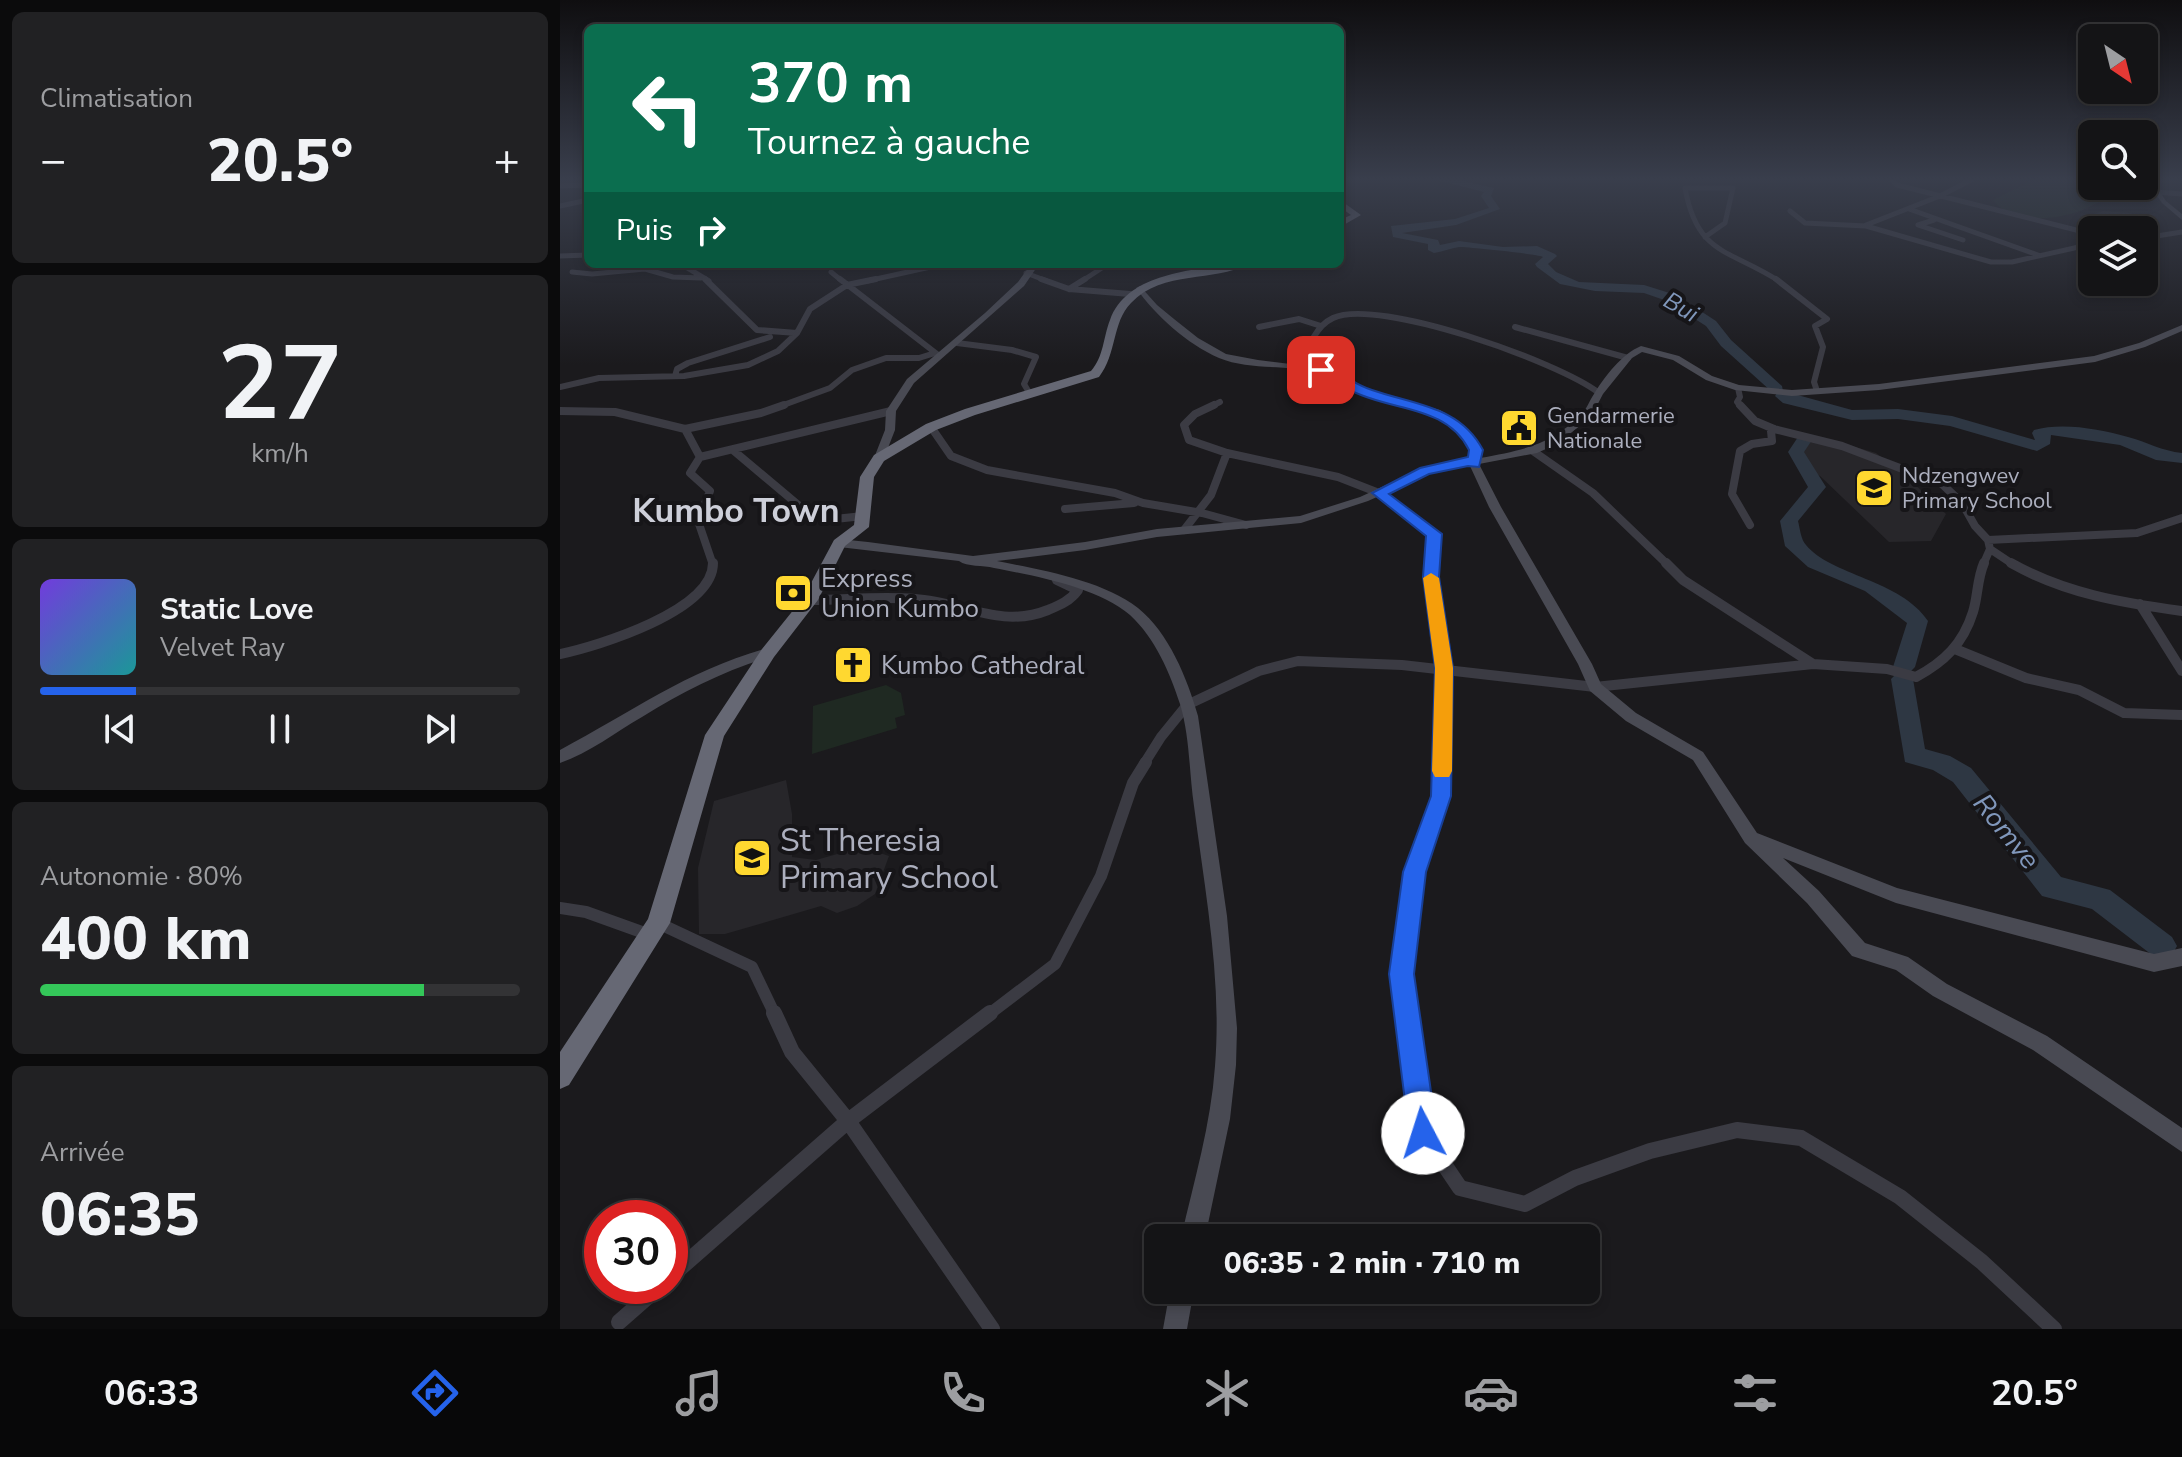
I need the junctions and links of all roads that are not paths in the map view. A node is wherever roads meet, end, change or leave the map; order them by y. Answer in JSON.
{"nodes":[{"id":1,"x":1709,"y":241,"type":"edge"},
{"id":2,"x":1917,"y":241,"type":"edge"},
{"id":3,"x":1930,"y":241,"type":"edge"},
{"id":4,"x":1991,"y":241,"type":"edge"},
{"id":5,"x":1923,"y":243,"type":"junction"},
{"id":6,"x":2078,"y":247,"type":"edge"},
{"id":7,"x":584,"y":255,"type":"edge"},
{"id":8,"x":2038,"y":255,"type":"junction"},
{"id":9,"x":560,"y":256,"type":"edge"},
{"id":10,"x":687,"y":268,"type":"edge"},
{"id":11,"x":926,"y":268,"type":"edge"},
{"id":12,"x":1031,"y":268,"type":"edge"},
{"id":13,"x":1226,"y":268,"type":"edge"},
{"id":14,"x":1101,"y":269,"type":"joint"},
{"id":15,"x":572,"y":272,"type":"dead end"},
{"id":16,"x":831,"y":272,"type":"dead end"},
{"id":17,"x":1026,"y":273,"type":"junction"},
{"id":18,"x":703,"y":278,"type":"junction"},
{"id":19,"x":847,"y":285,"type":"junction"},
{"id":20,"x":1069,"y":289,"type":"junction"},
{"id":21,"x":1102,"y":290,"type":"junction"},
{"id":22,"x":1135,"y":291,"type":"junction"},
{"id":23,"x":1318,"y":323,"type":"junction"},
{"id":24,"x":1259,"y":327,"type":"dead end"},
{"id":25,"x":1515,"y":327,"type":"dead end"},
{"id":26,"x":2182,"y":328,"type":"edge"},
{"id":27,"x":797,"y":333,"type":"junction"},
{"id":28,"x":772,"y":336,"type":"junction"},
{"id":29,"x":957,"y":343,"type":"junction"},
{"id":30,"x":937,"y":354,"type":"junction"},
{"id":31,"x":1628,"y":358,"type":"junction"},
{"id":32,"x":1301,"y":368,"type":"junction"},
{"id":33,"x":675,"y":376,"type":"junction"},
{"id":34,"x":560,"y":387,"type":"edge"},
{"id":35,"x":1738,"y":388,"type":"junction"},
{"id":36,"x":1817,"y":391,"type":"junction"},
{"id":37,"x":1599,"y":393,"type":"junction"},
{"id":38,"x":1030,"y":394,"type":"junction"},
{"id":39,"x":1220,"y":402,"type":"dead end"},
{"id":40,"x":560,"y":411,"type":"edge"},
{"id":41,"x":891,"y":411,"type":"junction"},
{"id":42,"x":931,"y":427,"type":"junction"},
{"id":43,"x":685,"y":429,"type":"junction"},
{"id":44,"x":1774,"y":429,"type":"junction"},
{"id":45,"x":734,"y":451,"type":"junction"},
{"id":46,"x":1533,"y":451,"type":"junction"},
{"id":47,"x":1227,"y":453,"type":"junction"},
{"id":48,"x":700,"y":457,"type":"junction"},
{"id":49,"x":879,"y":458,"type":"junction"},
{"id":50,"x":1474,"y":464,"type":"junction"},
{"id":51,"x":1379,"y":493,"type":"junction"},
{"id":52,"x":1143,"y":503,"type":"junction"},
{"id":53,"x":1065,"y":509,"type":"dead end"},
{"id":54,"x":1202,"y":513,"type":"junction"},
{"id":55,"x":863,"y":516,"type":"junction"},
{"id":56,"x":2182,"y":518,"type":"edge"},
{"id":57,"x":1750,"y":525,"type":"dead end"},
{"id":58,"x":1248,"y":526,"type":"junction"},
{"id":59,"x":1184,"y":530,"type":"junction"},
{"id":60,"x":839,"y":543,"type":"junction"},
{"id":61,"x":1989,"y":544,"type":"junction"},
{"id":62,"x":965,"y":561,"type":"junction"},
{"id":63,"x":1057,"y":580,"type":"junction"},
{"id":64,"x":810,"y":600,"type":"junction"},
{"id":65,"x":2140,"y":604,"type":"junction"},
{"id":66,"x":2182,"y":611,"type":"edge"},
{"id":67,"x":1955,"y":649,"type":"junction"},
{"id":68,"x":768,"y":653,"type":"junction"},
{"id":69,"x":560,"y":654,"type":"edge"},
{"id":70,"x":1813,"y":664,"type":"junction"},
{"id":71,"x":1444,"y":668,"type":"junction"},
{"id":72,"x":2182,"y":671,"type":"edge"},
{"id":73,"x":1595,"y":687,"type":"junction"},
{"id":74,"x":1187,"y":705,"type":"junction"},
{"id":75,"x":2182,"y":715,"type":"edge"},
{"id":76,"x":560,"y":757,"type":"edge"},
{"id":77,"x":1751,"y":838,"type":"junction"},
{"id":78,"x":560,"y":908,"type":"edge"},
{"id":79,"x":654,"y":929,"type":"junction"},
{"id":80,"x":2182,"y":957,"type":"edge"},
{"id":81,"x":560,"y":1076,"type":"edge"},
{"id":82,"x":848,"y":1121,"type":"junction"},
{"id":83,"x":2182,"y":1141,"type":"edge"},
{"id":84,"x":1196,"y":1224,"type":"edge"},
{"id":85,"x":688,"y":1261,"type":"edge"},
{"id":86,"x":640,"y":1304,"type":"edge"},
{"id":87,"x":1179,"y":1304,"type":"edge"},
{"id":88,"x":619,"y":1322,"type":"dead end"},
{"id":89,"x":992,"y":1329,"type":"edge"},
{"id":90,"x":1175,"y":1329,"type":"edge"},
{"id":91,"x":2054,"y":1329,"type":"edge"}],
"edges":[{"from":1,"to":36,"type":"street"},
{"from":2,"to":5,"type":"street"},
{"from":3,"to":5,"type":"street"},
{"from":4,"to":8,"type":"street"},
{"from":5,"to":8,"type":"street"},
{"from":6,"to":8,"type":"street"},
{"from":7,"to":9,"type":"street"},
{"from":10,"to":18,"type":"street"},
{"from":11,"to":19,"type":"street"},
{"from":12,"to":17,"type":"street"},
{"from":13,"to":22,"type":"highway"},
{"from":14,"to":20,"type":"street"},
{"from":14,"to":21,"type":"street"},
{"from":15,"to":18,"type":"street"},
{"from":16,"to":19,"type":"street"},
{"from":17,"to":20,"type":"street"},
{"from":17,"to":29,"type":"street"},
{"from":18,"to":28,"type":"street"},
{"from":19,"to":27,"type":"street"},
{"from":19,"to":30,"type":"street"},
{"from":20,"to":21,"type":"street"},
{"from":21,"to":22,"type":"street"},
{"from":22,"to":32,"type":"street"},
{"from":22,"to":38,"type":"highway"},
{"from":23,"to":24,"type":"street"},
{"from":23,"to":32,"type":"street"},
{"from":23,"to":37,"type":"street"},
{"from":25,"to":31,"type":"street"},
{"from":26,"to":36,"type":"street"},
{"from":27,"to":28,"type":"street"},
{"from":27,"to":33,"type":"street"},
{"from":28,"to":33,"type":"street"},
{"from":29,"to":30,"type":"street"},
{"from":29,"to":38,"type":"street"},
{"from":30,"to":41,"type":"street"},
{"from":30,"to":43,"type":"street"},
{"from":31,"to":35,"type":"street"},
{"from":31,"to":37,"type":"street"},
{"from":32,"to":50,"type":"street"},
{"from":33,"to":34,"type":"street"},
{"from":35,"to":36,"type":"street"},
{"from":35,"to":44,"type":"street"},
{"from":37,"to":46,"type":"street"},
{"from":38,"to":42,"type":"highway"},
{"from":39,"to":47,"type":"street"},
{"from":40,"to":43,"type":"street"},
{"from":41,"to":45,"type":"street"},
{"from":41,"to":49,"type":"street"},
{"from":42,"to":49,"type":"highway"},
{"from":42,"to":52,"type":"street"},
{"from":43,"to":48,"type":"street"},
{"from":44,"to":57,"type":"street"},
{"from":44,"to":61,"type":"street"},
{"from":45,"to":48,"type":"street"},
{"from":45,"to":55,"type":"street"},
{"from":46,"to":50,"type":"street"},
{"from":46,"to":70,"type":"street"},
{"from":47,"to":51,"type":"street"},
{"from":47,"to":54,"type":"street"},
{"from":48,"to":69,"type":"street"},
{"from":49,"to":55,"type":"highway"},
{"from":50,"to":51,"type":"street"},
{"from":50,"to":73,"type":"street"},
{"from":51,"to":58,"type":"street"},
{"from":51,"to":71,"type":"street"},
{"from":52,"to":53,"type":"street"},
{"from":52,"to":54,"type":"street"},
{"from":54,"to":58,"type":"street"},
{"from":54,"to":59,"type":"street"},
{"from":55,"to":60,"type":"highway"},
{"from":56,"to":61,"type":"street"},
{"from":58,"to":59,"type":"street"},
{"from":59,"to":62,"type":"street"},
{"from":60,"to":62,"type":"street"},
{"from":60,"to":64,"type":"highway"},
{"from":61,"to":65,"type":"street"},
{"from":61,"to":67,"type":"street"},
{"from":62,"to":63,"type":"street"},
{"from":63,"to":64,"type":"street"},
{"from":63,"to":74,"type":"street"},
{"from":64,"to":68,"type":"highway"},
{"from":65,"to":66,"type":"street"},
{"from":65,"to":72,"type":"street"},
{"from":67,"to":70,"type":"street"},
{"from":67,"to":75,"type":"street"},
{"from":68,"to":76,"type":"street"},
{"from":68,"to":79,"type":"highway"},
{"from":70,"to":73,"type":"street"},
{"from":71,"to":73,"type":"street"},
{"from":71,"to":74,"type":"street"},
{"from":71,"to":91,"type":"street"},
{"from":73,"to":77,"type":"street"},
{"from":74,"to":82,"type":"street"},
{"from":74,"to":84,"type":"street"},
{"from":77,"to":80,"type":"street"},
{"from":77,"to":83,"type":"street"},
{"from":78,"to":79,"type":"street"},
{"from":79,"to":81,"type":"highway"},
{"from":79,"to":82,"type":"street"},
{"from":82,"to":85,"type":"street"},
{"from":82,"to":89,"type":"street"},
{"from":86,"to":88,"type":"street"},
{"from":87,"to":90,"type":"street"}]}
